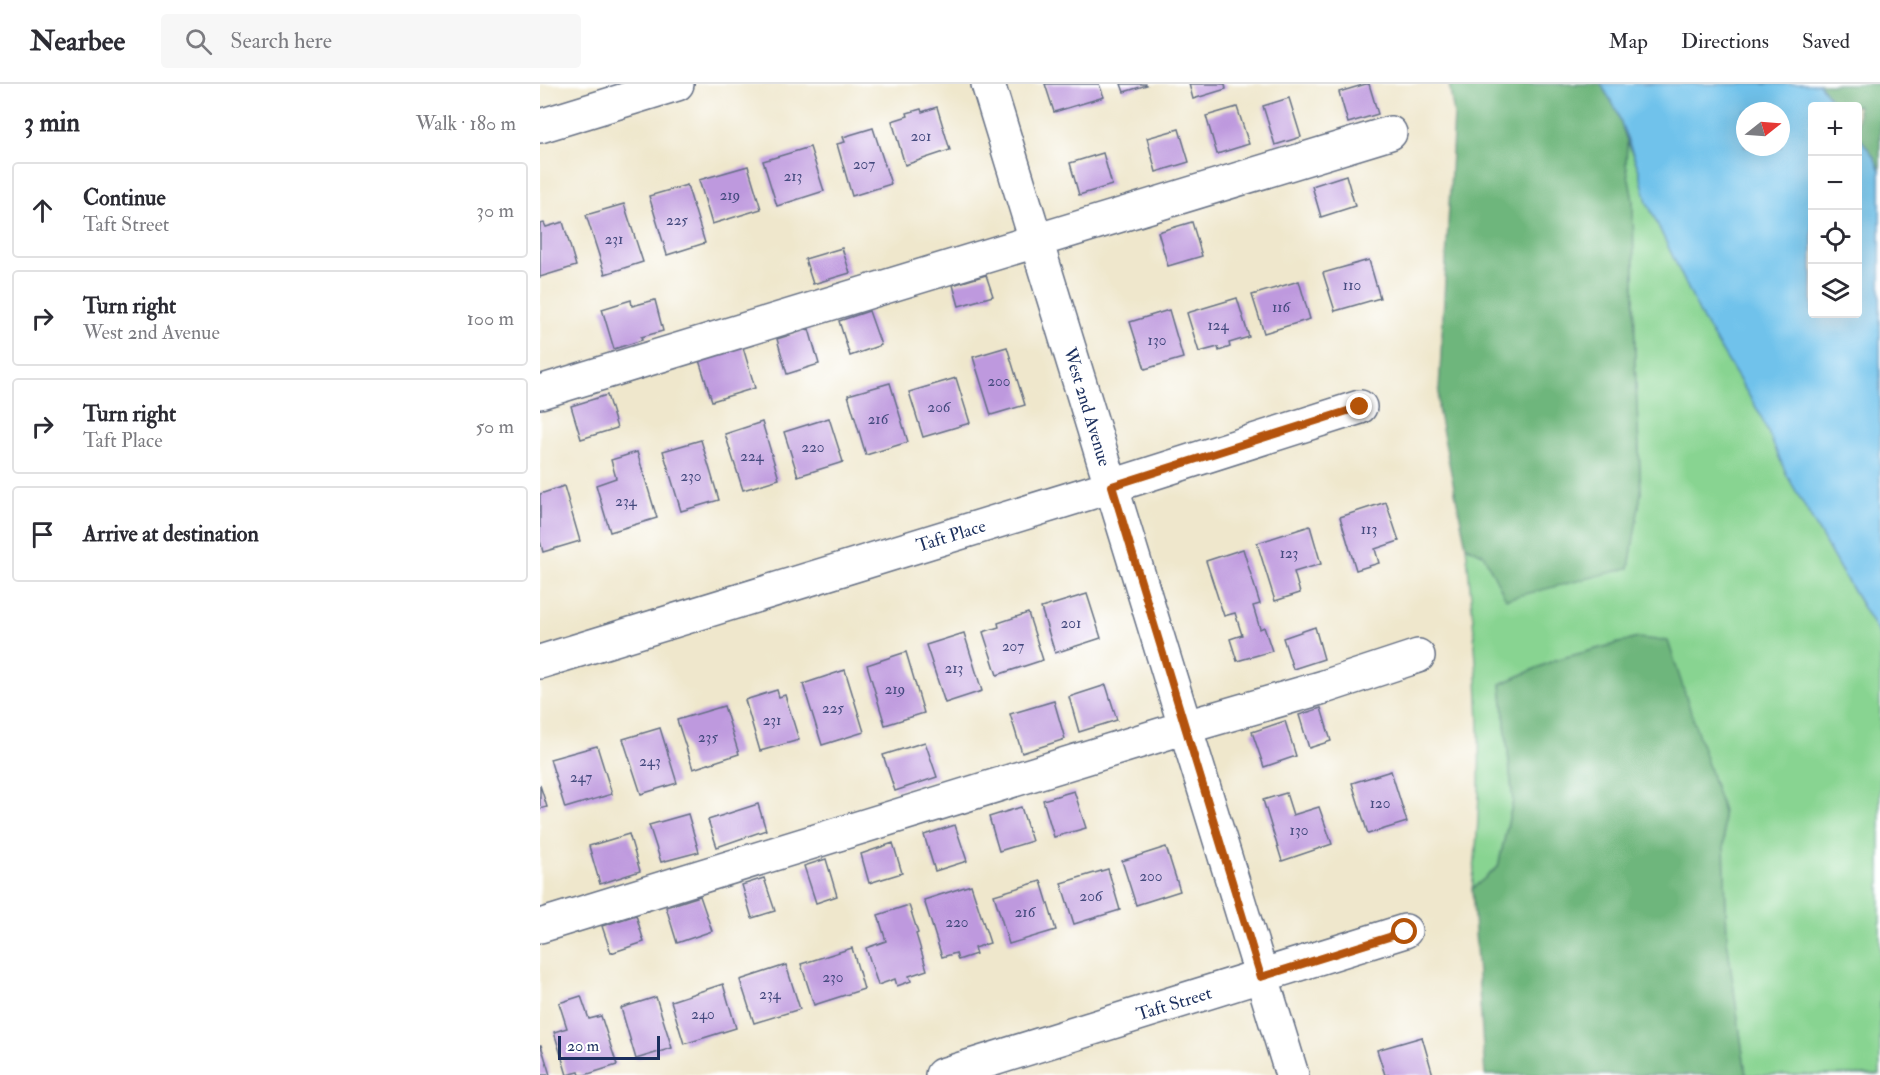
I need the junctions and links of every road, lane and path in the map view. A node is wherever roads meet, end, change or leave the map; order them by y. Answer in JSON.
{"nodes":[{"id":1,"x":676,"y":84,"type":"edge"},
{"id":2,"x":988,"y":84,"type":"edge"},
{"id":3,"x":540,"y":126,"type":"edge"},
{"id":4,"x":1390,"y":133,"type":"dead end"},
{"id":5,"x":1035,"y":242,"type":"junction"},
{"id":6,"x":540,"y":392,"type":"edge"},
{"id":7,"x":1360,"y":407,"type":"dead end"},
{"id":8,"x":1112,"y":486,"type":"junction"},
{"id":9,"x":1418,"y":656,"type":"dead end"},
{"id":10,"x":540,"y":662,"type":"edge"},
{"id":11,"x":1186,"y":727,"type":"junction"},
{"id":12,"x":540,"y":926,"type":"edge"},
{"id":13,"x":1405,"y":932,"type":"dead end"},
{"id":14,"x":1261,"y":977,"type":"junction"},
{"id":15,"x":942,"y":1075,"type":"edge"},
{"id":16,"x":1292,"y":1075,"type":"edge"}],
"edges":[{"from":1,"to":3,"type":"street"},
{"from":2,"to":5,"type":"street","name":"West 2nd Avenue"},
{"from":4,"to":5,"type":"street"},
{"from":5,"to":6,"type":"street"},
{"from":5,"to":8,"type":"street","name":"West 2nd Avenue"},
{"from":7,"to":8,"type":"street","name":"Taft Place"},
{"from":8,"to":10,"type":"street","name":"Taft Place"},
{"from":8,"to":11,"type":"street","name":"West 2nd Avenue"},
{"from":9,"to":11,"type":"street"},
{"from":11,"to":12,"type":"street"},
{"from":11,"to":14,"type":"street","name":"West 2nd Avenue"},
{"from":13,"to":14,"type":"street","name":"Taft Street"},
{"from":14,"to":15,"type":"street","name":"Taft Street"},
{"from":14,"to":16,"type":"street","name":"West 2nd Avenue"}]}
